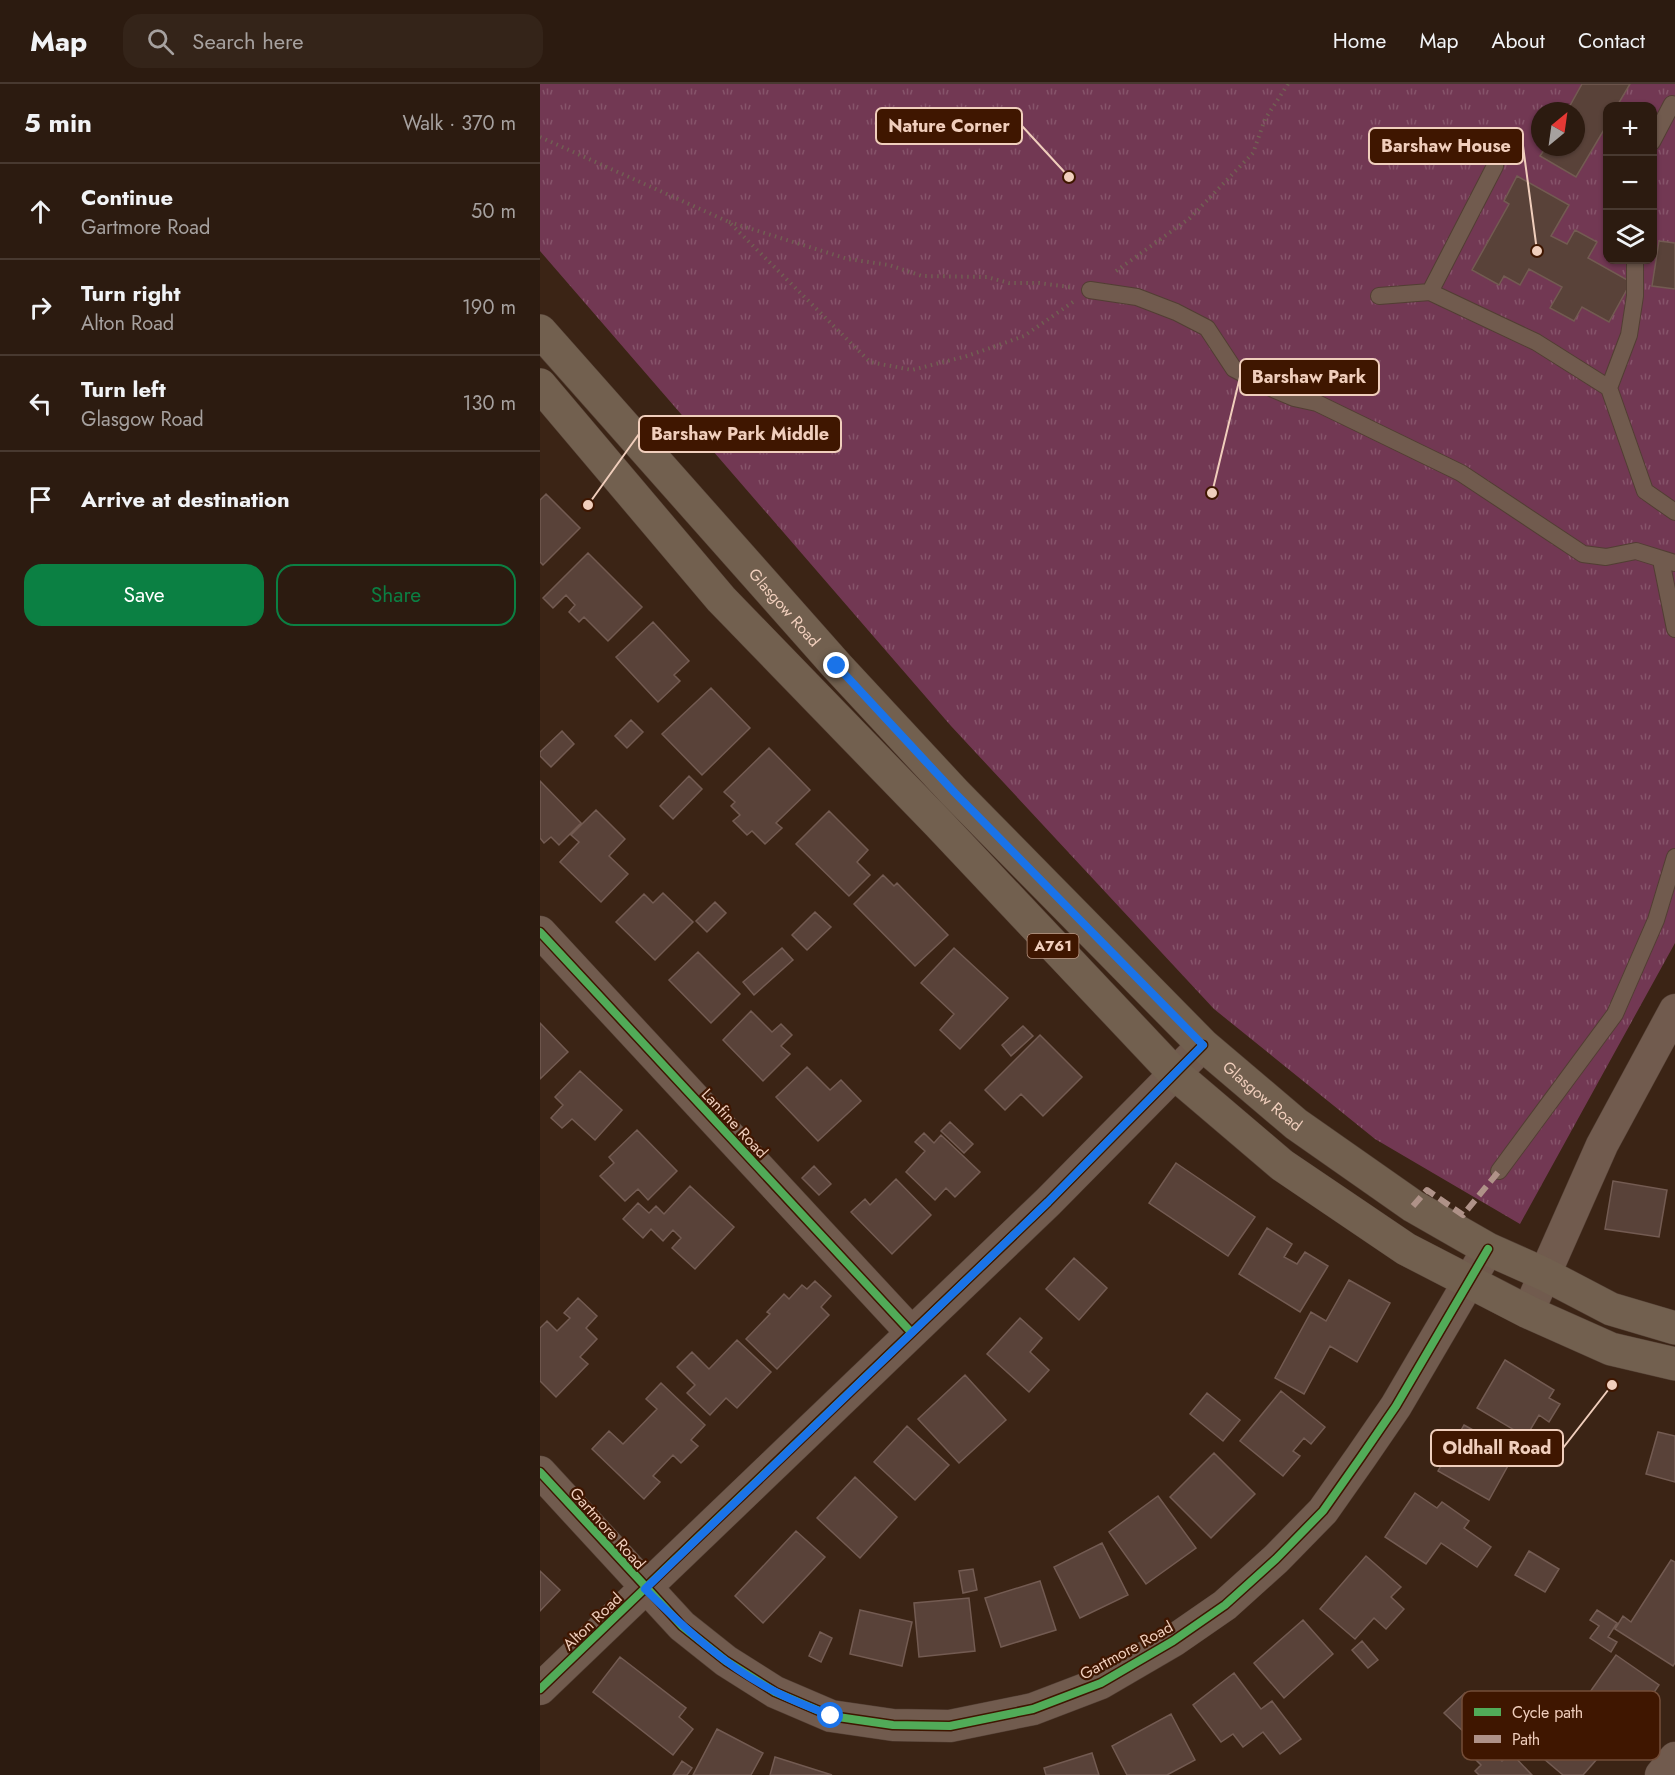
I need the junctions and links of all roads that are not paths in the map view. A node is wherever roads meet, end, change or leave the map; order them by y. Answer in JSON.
{"nodes":[{"id":1,"x":1672,"y":104,"type":"dead end"},
{"id":2,"x":1657,"y":134,"type":"edge"},
{"id":3,"x":1495,"y":166,"type":"dead end"},
{"id":4,"x":1635,"y":264,"type":"edge"},
{"id":5,"x":1090,"y":290,"type":"road end"},
{"id":6,"x":1430,"y":292,"type":"junction"},
{"id":7,"x":1379,"y":296,"type":"dead end"},
{"id":8,"x":540,"y":332,"type":"edge"},
{"id":9,"x":540,"y":385,"type":"edge"},
{"id":10,"x":1609,"y":388,"type":"junction"},
{"id":11,"x":1675,"y":512,"type":"edge"},
{"id":12,"x":1668,"y":562,"type":"edge"},
{"id":13,"x":1675,"y":629,"type":"edge"},
{"id":14,"x":1675,"y":857,"type":"edge"},
{"id":15,"x":540,"y":932,"type":"edge"},
{"id":16,"x":1675,"y":1010,"type":"edge"},
{"id":17,"x":1203,"y":1045,"type":"junction"},
{"id":18,"x":1174,"y":1073,"type":"junction"},
{"id":19,"x":1498,"y":1171,"type":"dead end"},
{"id":20,"x":1488,"y":1249,"type":"junction"},
{"id":21,"x":1544,"y":1274,"type":"junction"},
{"id":22,"x":1469,"y":1283,"type":"junction"},
{"id":23,"x":1528,"y":1312,"type":"junction"},
{"id":24,"x":1675,"y":1328,"type":"edge"},
{"id":25,"x":911,"y":1332,"type":"junction"},
{"id":26,"x":1675,"y":1364,"type":"edge"},
{"id":27,"x":540,"y":1472,"type":"edge"},
{"id":28,"x":645,"y":1589,"type":"junction"},
{"id":29,"x":540,"y":1689,"type":"edge"},
{"id":30,"x":1675,"y":1758,"type":"edge"},
{"id":31,"x":1661,"y":1775,"type":"edge"}],
"edges":[{"from":1,"to":2,"type":"lane"},
{"from":3,"to":6,"type":"lane"},
{"from":4,"to":10,"type":"lane"},
{"from":5,"to":12,"type":"lane"},
{"from":6,"to":7,"type":"lane"},
{"from":6,"to":10,"type":"lane"},
{"from":8,"to":17,"type":"main road","name":"Glasgow Road","number":"A761"},
{"from":9,"to":18,"type":"main road","number":"A761"},
{"from":10,"to":11,"type":"lane"},
{"from":12,"to":13,"type":"lane"},
{"from":14,"to":19,"type":"lane"},
{"from":15,"to":25,"type":"street","name":"Lanfine Road"},
{"from":16,"to":21,"type":"street"},
{"from":17,"to":18,"type":"street","name":"Alton Road"},
{"from":17,"to":20,"type":"main road","name":"Glasgow Road","number":"A761"},
{"from":18,"to":22,"type":"main road","number":"A761"},
{"from":18,"to":25,"type":"street","name":"Alton Road"},
{"from":20,"to":21,"type":"main road","name":"Glasgow Road","number":"A761"},
{"from":20,"to":22,"type":"street","name":"Gartmore Road"},
{"from":21,"to":23,"type":"street"},
{"from":21,"to":24,"type":"main road","name":"Glasgow Road","number":"A761"},
{"from":22,"to":23,"type":"main road","number":"A761"},
{"from":22,"to":28,"type":"street","name":"Gartmore Road"},
{"from":23,"to":26,"type":"main road","number":"A761"},
{"from":25,"to":28,"type":"street","name":"Alton Road"},
{"from":27,"to":28,"type":"street","name":"Gartmore Road"},
{"from":28,"to":29,"type":"street","name":"Alton Road"},
{"from":30,"to":31,"type":"street"}]}
